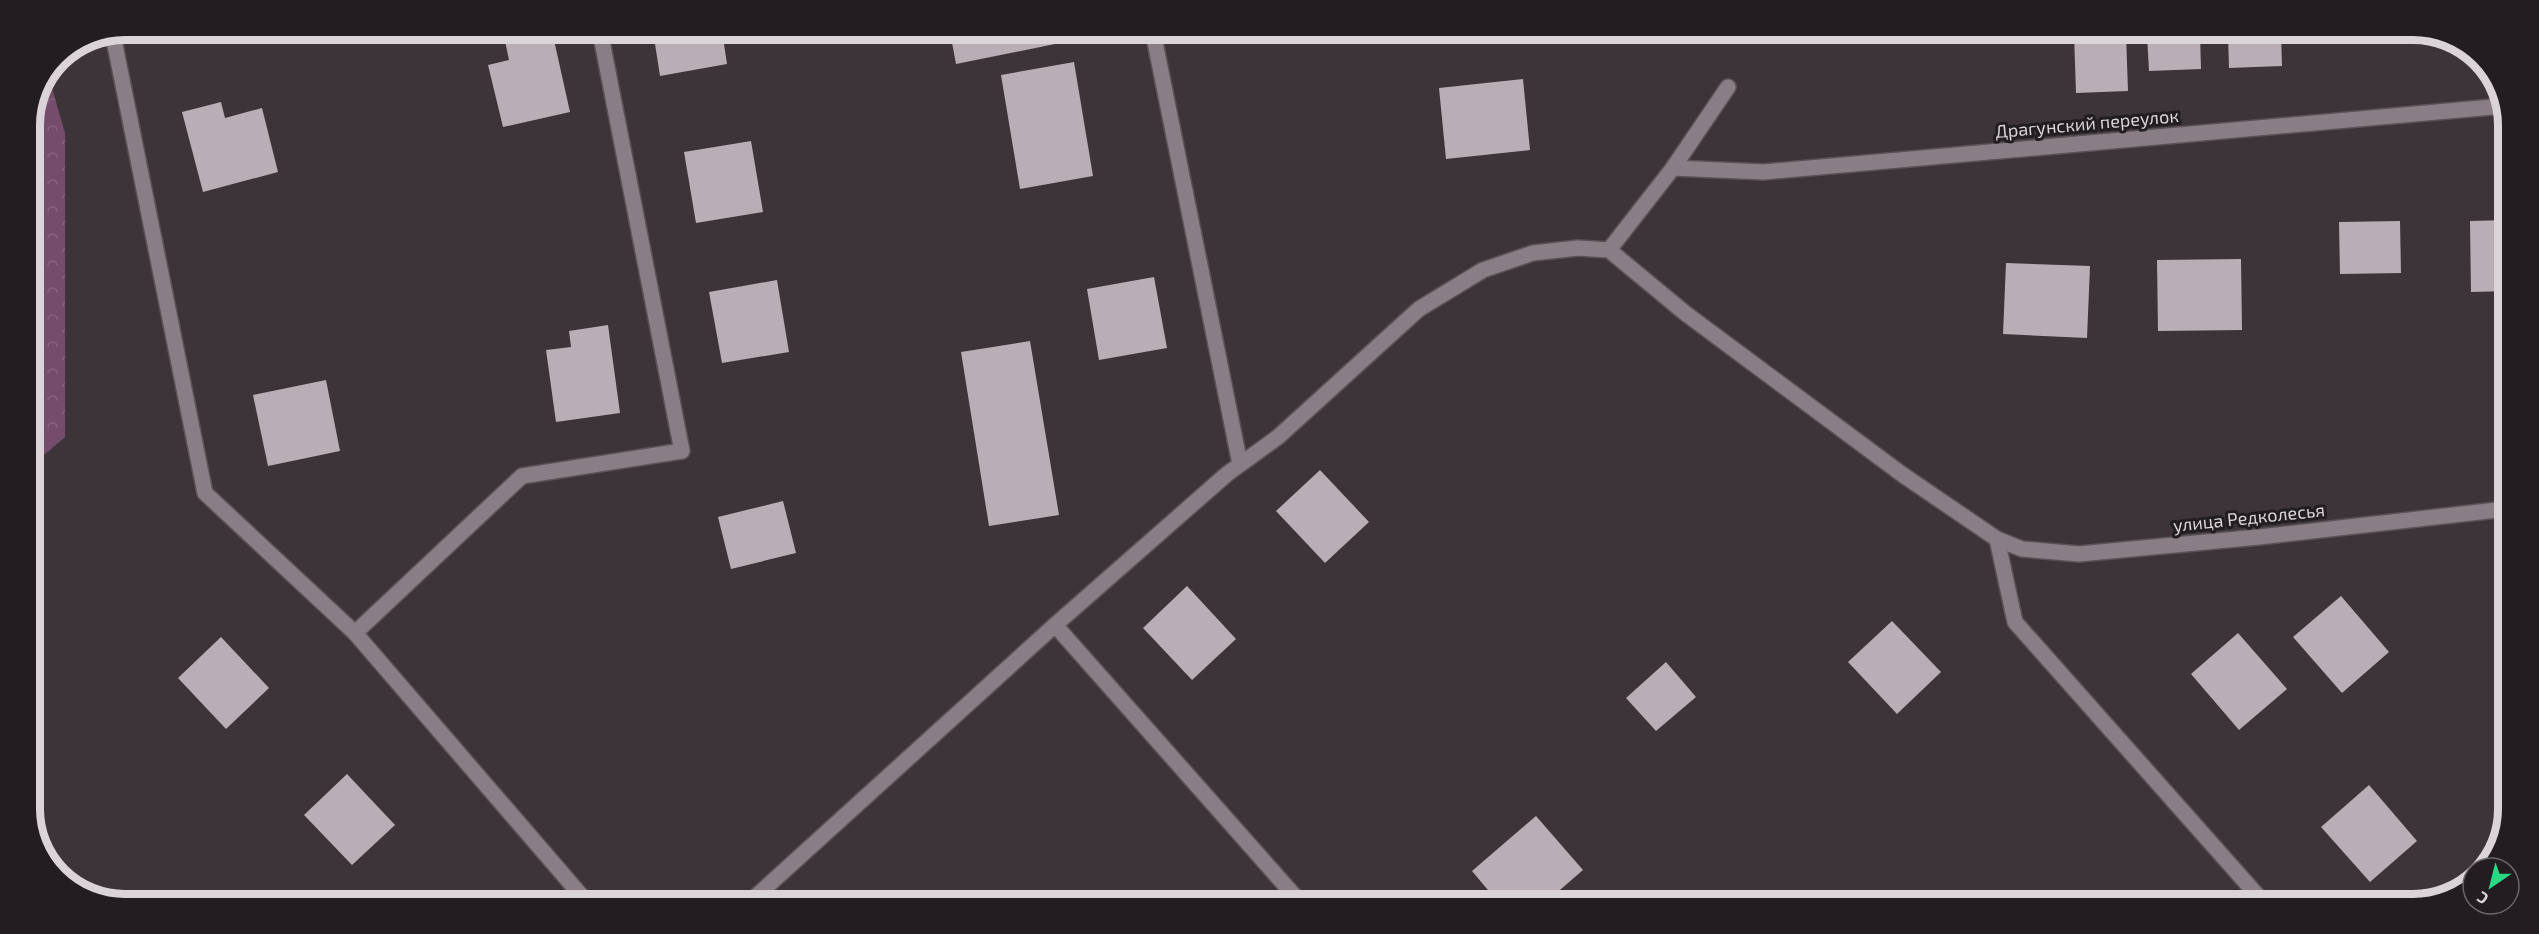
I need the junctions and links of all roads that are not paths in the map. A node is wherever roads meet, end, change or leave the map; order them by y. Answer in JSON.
{"nodes":[{"id":1,"x":602,"y":41,"type":"edge"},
{"id":2,"x":1156,"y":41,"type":"edge"},
{"id":3,"x":114,"y":42,"type":"edge"},
{"id":4,"x":1728,"y":87,"type":"dead end"},
{"id":5,"x":2496,"y":107,"type":"edge"},
{"id":6,"x":1673,"y":168,"type":"junction"},
{"id":7,"x":1609,"y":250,"type":"junction"},
{"id":8,"x":1240,"y":464,"type":"junction"},
{"id":9,"x":2498,"y":510,"type":"edge"},
{"id":10,"x":1997,"y":539,"type":"junction"},
{"id":11,"x":1055,"y":625,"type":"junction"},
{"id":12,"x":355,"y":633,"type":"junction"},
{"id":13,"x":580,"y":894,"type":"edge"},
{"id":14,"x":759,"y":894,"type":"edge"},
{"id":15,"x":1293,"y":894,"type":"edge"},
{"id":16,"x":2256,"y":894,"type":"edge"}],
"edges":[{"from":1,"to":12,"type":"street"},
{"from":2,"to":8,"type":"street"},
{"from":3,"to":12,"type":"street"},
{"from":4,"to":6,"type":"street"},
{"from":5,"to":6,"type":"street","name":"Драгунский переулок"},
{"from":6,"to":7,"type":"street"},
{"from":7,"to":8,"type":"street"},
{"from":7,"to":10,"type":"street","name":"улица Редколесья"},
{"from":8,"to":11,"type":"street"},
{"from":9,"to":10,"type":"street","name":"улица Редколесья"},
{"from":10,"to":16,"type":"street"},
{"from":11,"to":14,"type":"street"},
{"from":11,"to":15,"type":"street"},
{"from":12,"to":13,"type":"street"}]}
